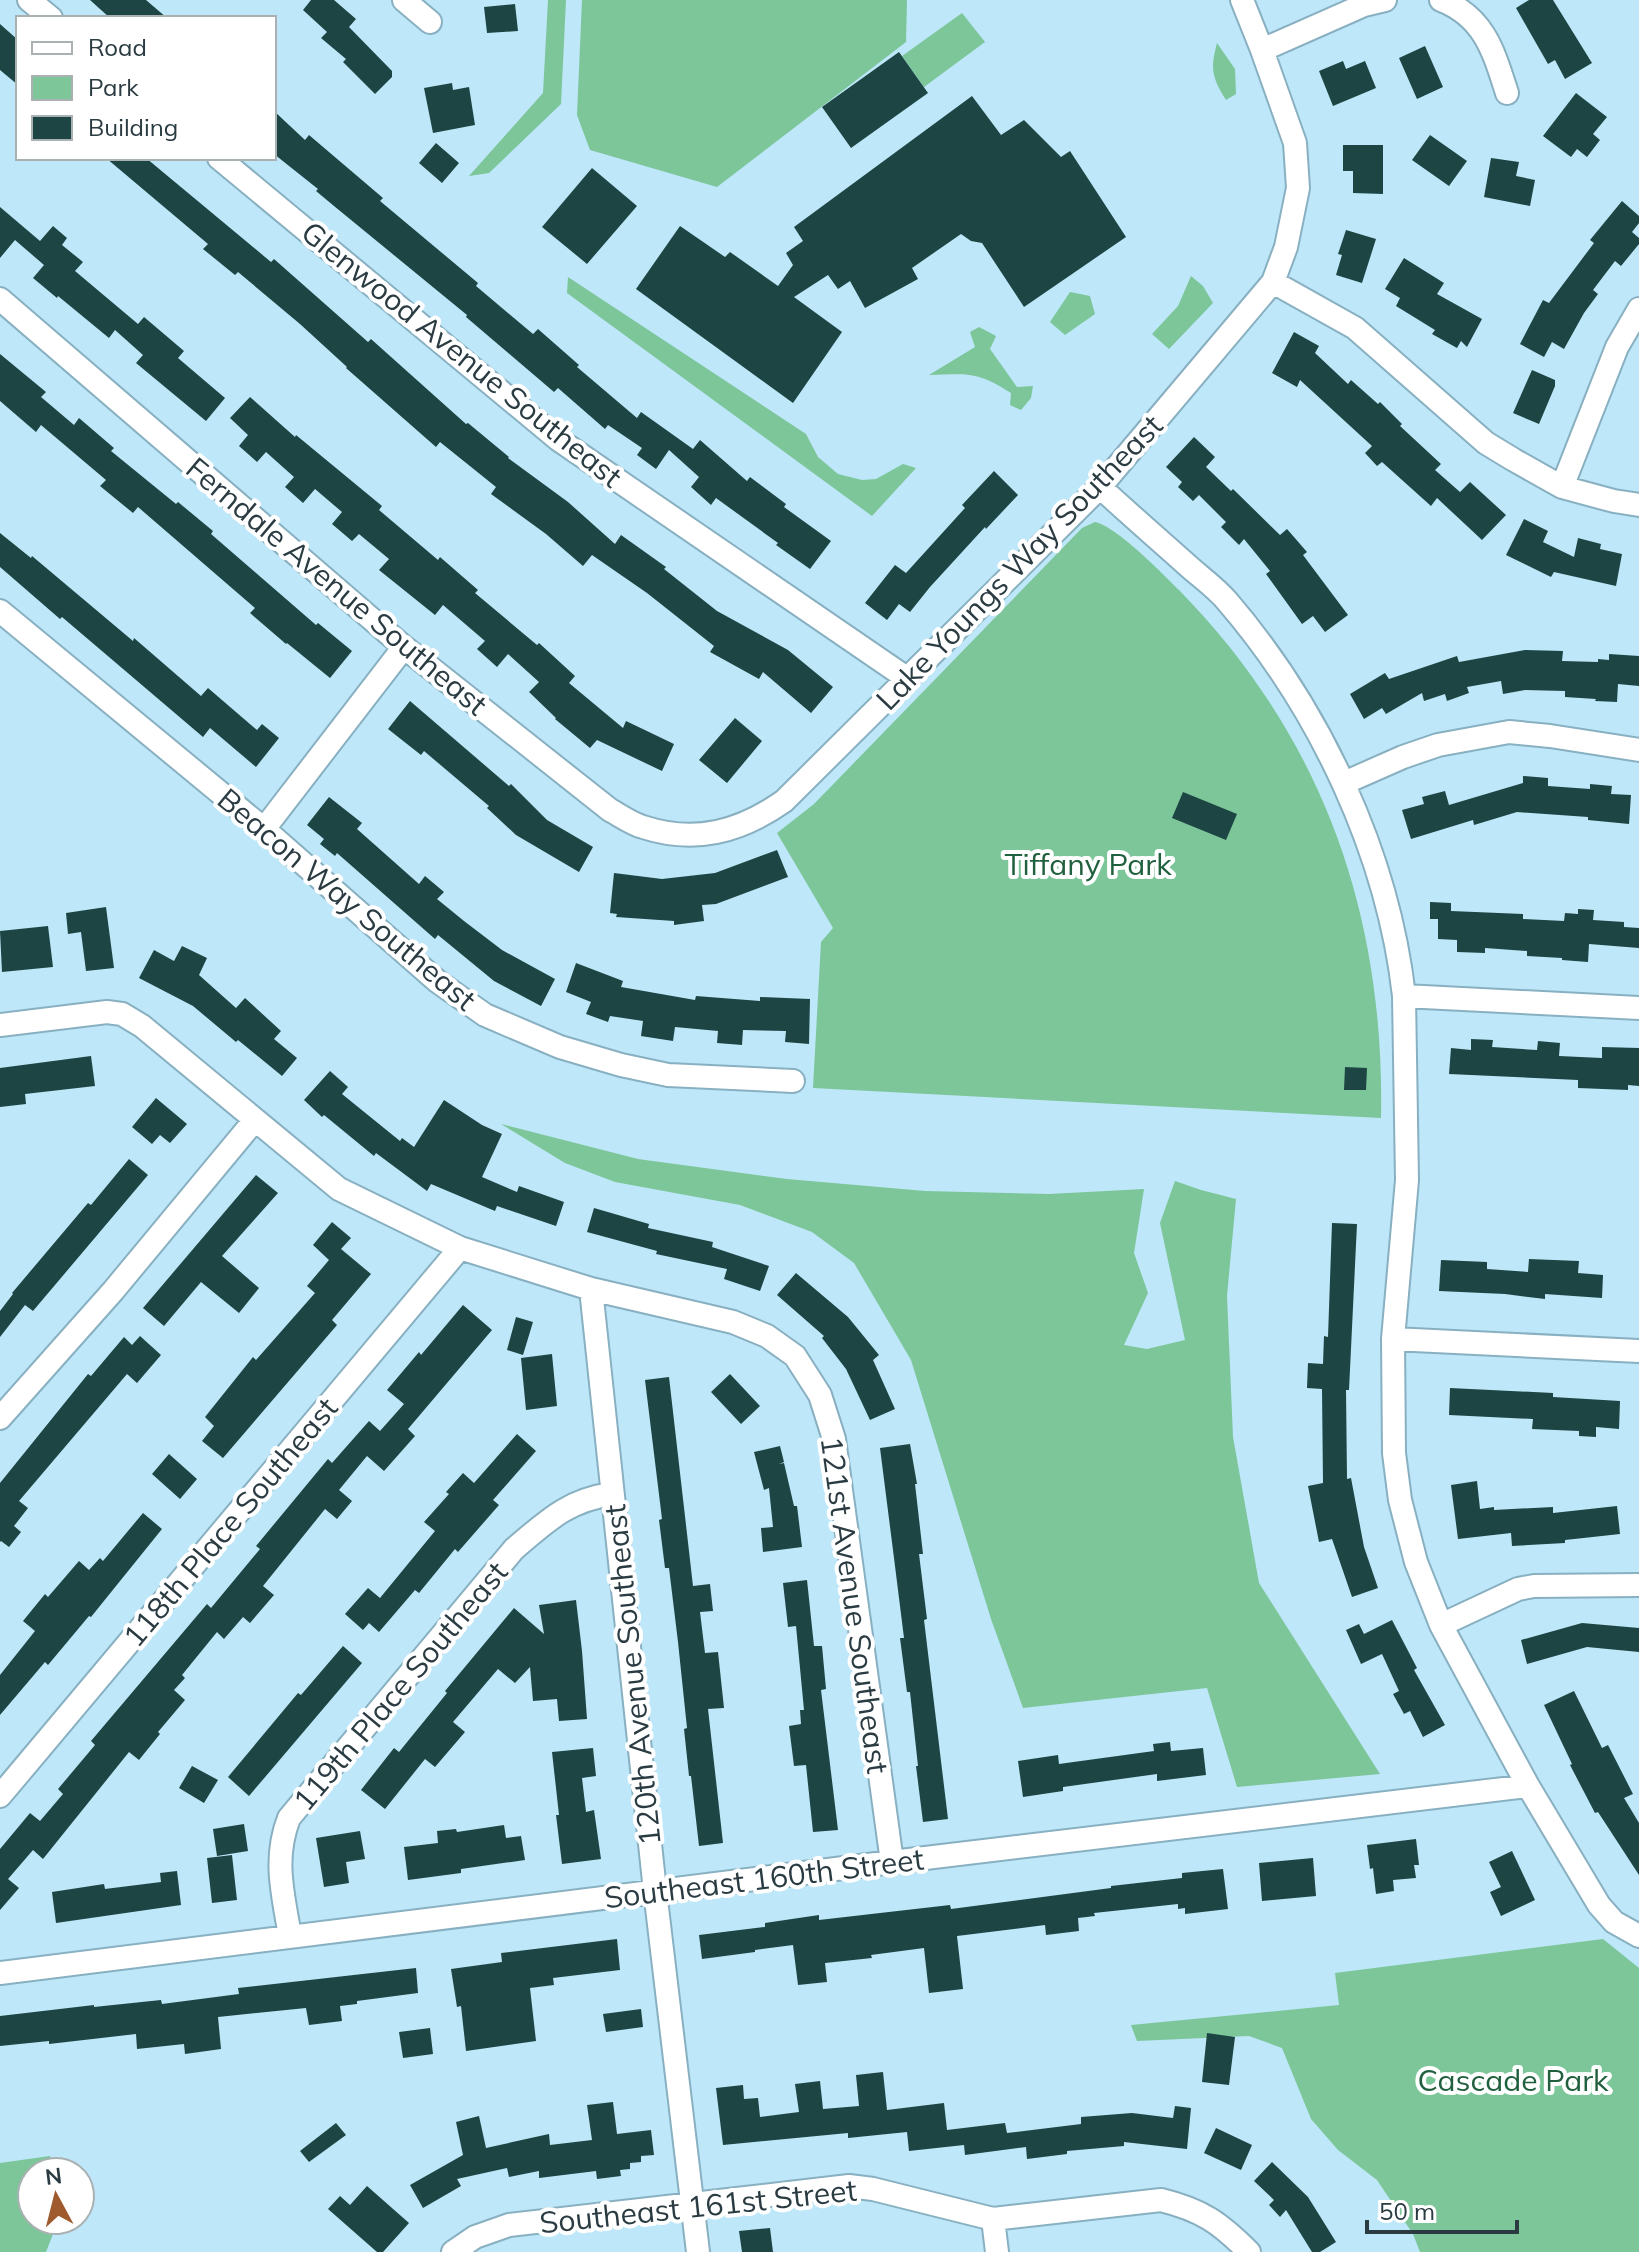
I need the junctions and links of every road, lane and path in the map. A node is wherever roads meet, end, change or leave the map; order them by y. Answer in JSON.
{"nodes":[{"id":1,"x":29,"y":0,"type":"edge"},
{"id":2,"x":404,"y":0,"type":"edge"},
{"id":3,"x":1242,"y":0,"type":"edge"},
{"id":4,"x":1385,"y":0,"type":"edge"},
{"id":5,"x":1441,"y":0,"type":"edge"},
{"id":6,"x":49,"y":16,"type":"edge"},
{"id":7,"x":430,"y":22,"type":"dead end"},
{"id":8,"x":1262,"y":50,"type":"junction"},
{"id":9,"x":1507,"y":93,"type":"dead end"},
{"id":10,"x":221,"y":160,"type":"edge"},
{"id":11,"x":1273,"y":282,"type":"junction"},
{"id":12,"x":0,"y":299,"type":"edge"},
{"id":13,"x":1639,"y":309,"type":"edge"},
{"id":14,"x":1100,"y":487,"type":"junction"},
{"id":15,"x":1562,"y":487,"type":"junction"},
{"id":16,"x":1639,"y":505,"type":"edge"},
{"id":17,"x":0,"y":611,"type":"edge"},
{"id":18,"x":404,"y":647,"type":"junction"},
{"id":19,"x":908,"y":679,"type":"junction"},
{"id":20,"x":1639,"y":750,"type":"edge"},
{"id":21,"x":1344,"y":783,"type":"junction"},
{"id":22,"x":264,"y":829,"type":"junction"},
{"id":23,"x":694,"y":837,"type":"joint"},
{"id":24,"x":1404,"y":996,"type":"junction"},
{"id":25,"x":1639,"y":1008,"type":"edge"},
{"id":26,"x":0,"y":1025,"type":"edge"},
{"id":27,"x":793,"y":1081,"type":"dead end"},
{"id":28,"x":254,"y":1121,"type":"junction"},
{"id":29,"x":460,"y":1248,"type":"junction"},
{"id":30,"x":591,"y":1289,"type":"junction"},
{"id":31,"x":1393,"y":1339,"type":"junction"},
{"id":32,"x":1639,"y":1351,"type":"edge"},
{"id":33,"x":0,"y":1417,"type":"edge"},
{"id":34,"x":612,"y":1494,"type":"junction"},
{"id":35,"x":1639,"y":1585,"type":"edge"},
{"id":36,"x":1441,"y":1625,"type":"junction"},
{"id":37,"x":1528,"y":1786,"type":"junction"},
{"id":38,"x":0,"y":1796,"type":"edge"},
{"id":39,"x":892,"y":1862,"type":"junction"},
{"id":40,"x":655,"y":1891,"type":"junction"},
{"id":41,"x":290,"y":1936,"type":"junction"},
{"id":42,"x":1639,"y":1936,"type":"edge"},
{"id":43,"x":0,"y":1973,"type":"edge"},
{"id":44,"x":693,"y":2203,"type":"junction"},
{"id":45,"x":993,"y":2219,"type":"junction"},
{"id":46,"x":453,"y":2252,"type":"edge"},
{"id":47,"x":698,"y":2252,"type":"edge"},
{"id":48,"x":997,"y":2252,"type":"edge"},
{"id":49,"x":1249,"y":2252,"type":"edge"}],
"edges":[{"from":1,"to":6,"type":"street"},
{"from":2,"to":7,"type":"street"},
{"from":3,"to":8,"type":"street","name":"Lake Youngs Way Southeast"},
{"from":4,"to":8,"type":"street"},
{"from":5,"to":9,"type":"street"},
{"from":8,"to":11,"type":"street","name":"Lake Youngs Way Southeast"},
{"from":10,"to":19,"type":"street","name":"Glenwood Avenue Southeast"},
{"from":11,"to":14,"type":"street","name":"Lake Youngs Way Southeast"},
{"from":11,"to":15,"type":"street"},
{"from":12,"to":18,"type":"street","name":"Ferndale Avenue Southeast"},
{"from":13,"to":15,"type":"street"},
{"from":14,"to":19,"type":"street","name":"Lake Youngs Way Southeast"},
{"from":14,"to":21,"type":"street"},
{"from":15,"to":16,"type":"street"},
{"from":17,"to":22,"type":"street","name":"Beacon Way Southeast"},
{"from":18,"to":22,"type":"street"},
{"from":18,"to":23,"type":"street","name":"Ferndale Avenue Southeast"},
{"from":19,"to":23,"type":"street","name":"Lake Youngs Way Southeast"},
{"from":20,"to":21,"type":"street"},
{"from":21,"to":24,"type":"street"},
{"from":22,"to":27,"type":"street","name":"Beacon Way Southeast"},
{"from":24,"to":25,"type":"street"},
{"from":24,"to":31,"type":"street"},
{"from":26,"to":28,"type":"street"},
{"from":28,"to":29,"type":"street"},
{"from":28,"to":33,"type":"street"},
{"from":29,"to":30,"type":"street"},
{"from":29,"to":38,"type":"street","name":"118th Place Southeast"},
{"from":30,"to":34,"type":"street","name":"120th Avenue Southeast"},
{"from":30,"to":39,"type":"street","name":"121st Avenue Southeast"},
{"from":31,"to":32,"type":"street"},
{"from":31,"to":36,"type":"street"},
{"from":34,"to":40,"type":"street","name":"120th Avenue Southeast"},
{"from":34,"to":41,"type":"street","name":"119th Place Southeast"},
{"from":35,"to":36,"type":"street"},
{"from":36,"to":37,"type":"street"},
{"from":37,"to":39,"type":"street","name":"Southeast 160th Street"},
{"from":37,"to":42,"type":"street"},
{"from":39,"to":40,"type":"street","name":"Southeast 160th Street"},
{"from":40,"to":41,"type":"street","name":"Southeast 160th Street"},
{"from":40,"to":44,"type":"street","name":"120th Avenue Southeast"},
{"from":41,"to":43,"type":"street","name":"Southeast 160th Street"},
{"from":44,"to":45,"type":"street","name":"Southeast 161st Street"},
{"from":44,"to":46,"type":"street","name":"Southeast 161st Street"},
{"from":44,"to":47,"type":"street","name":"120th Avenue Southeast"},
{"from":45,"to":48,"type":"street"},
{"from":45,"to":49,"type":"street","name":"Southeast 161st Street"}]}
